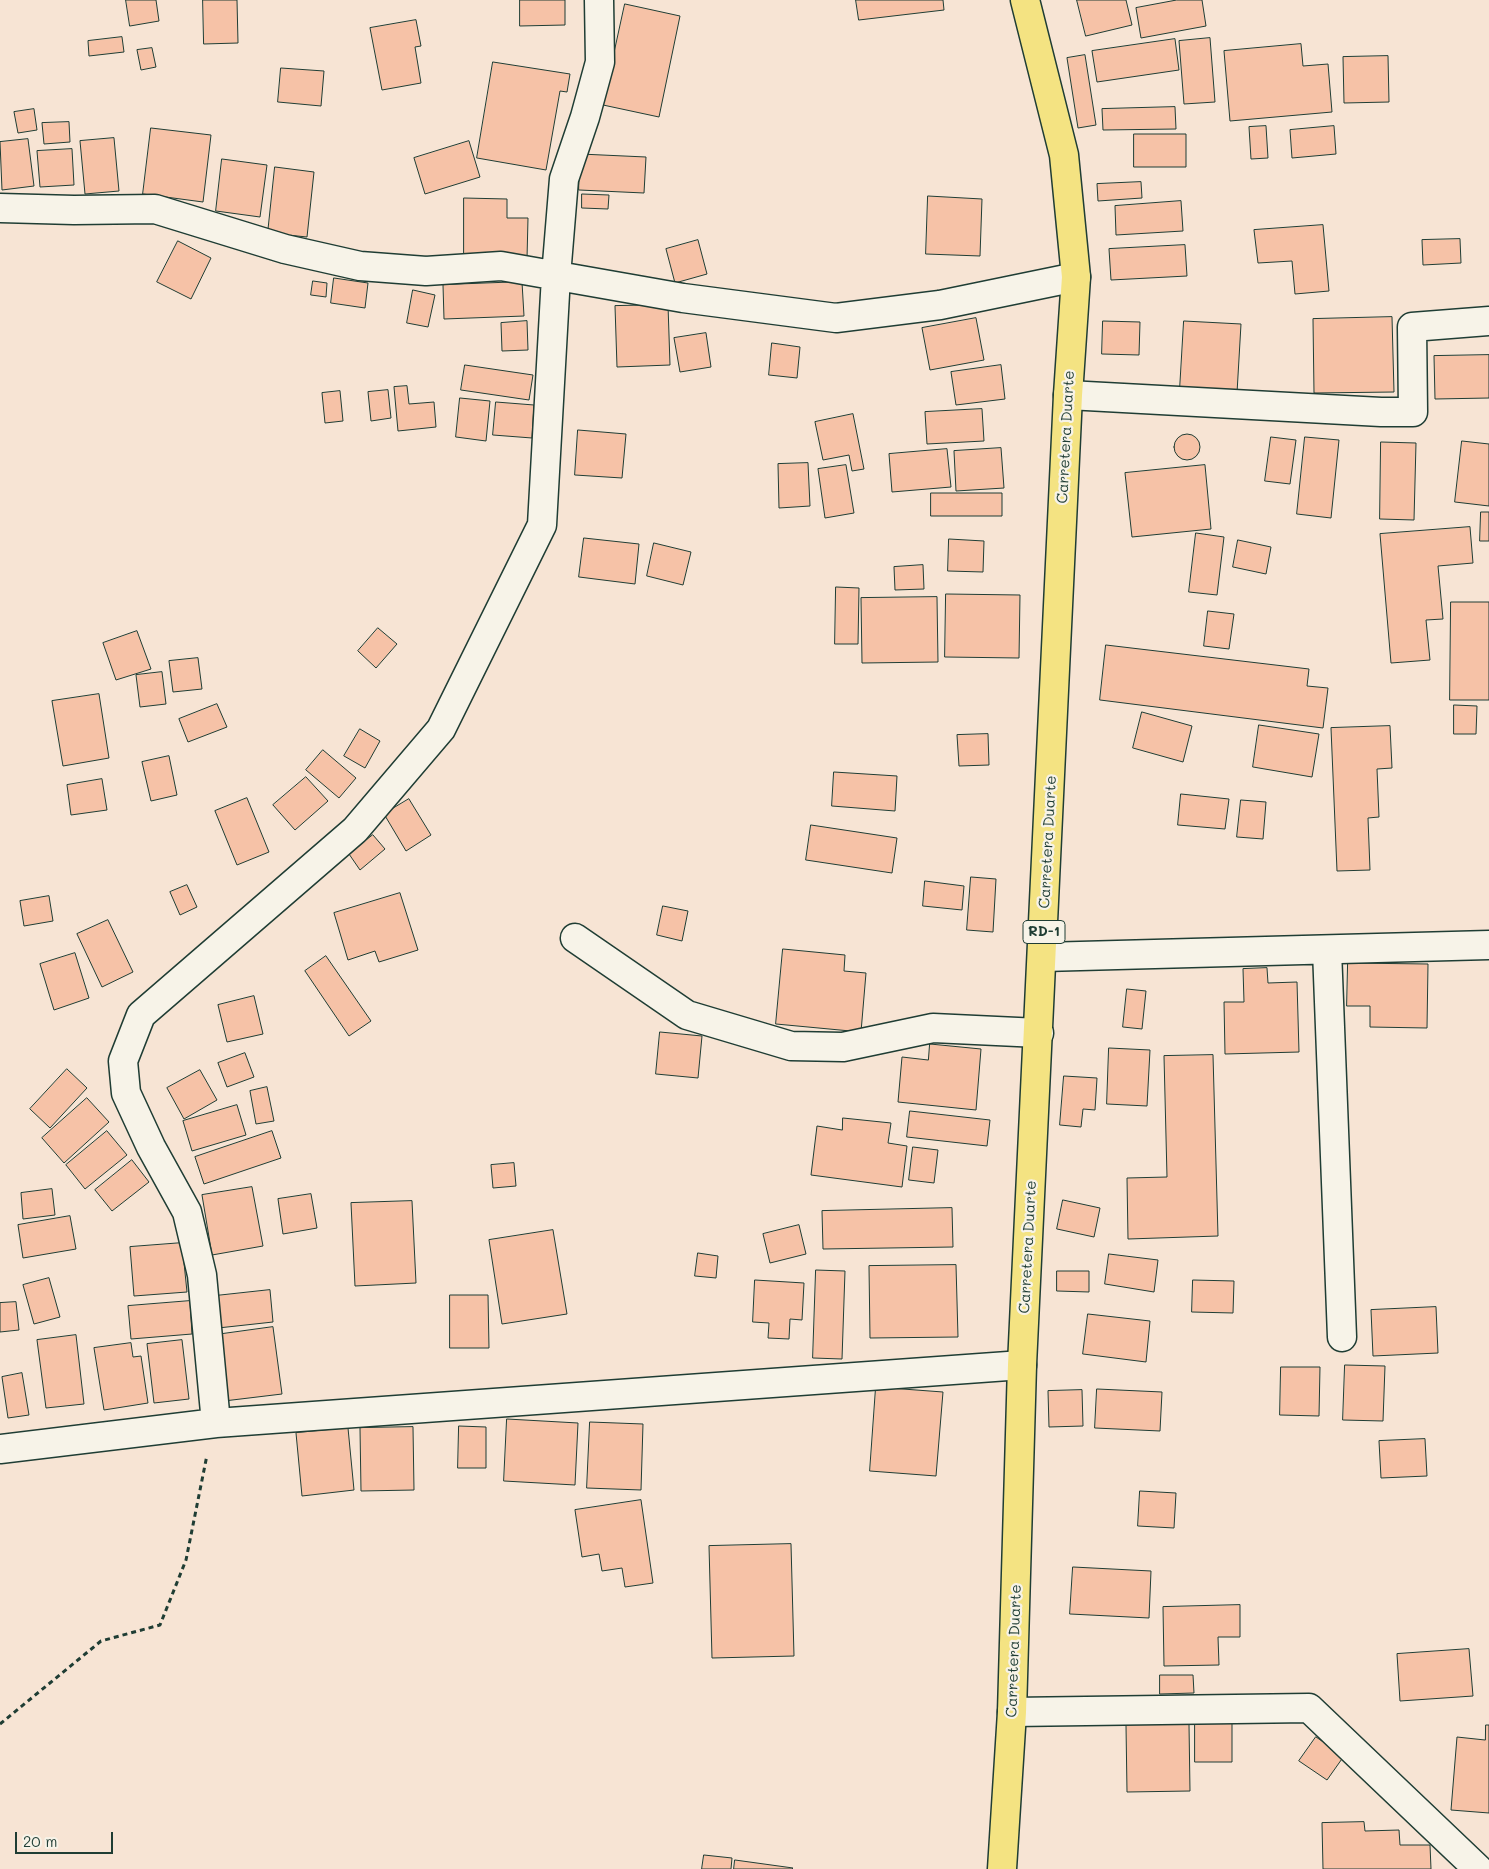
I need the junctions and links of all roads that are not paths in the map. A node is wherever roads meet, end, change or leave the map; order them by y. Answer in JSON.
{"nodes":[{"id":1,"x":599,"y":0,"type":"edge"},
{"id":2,"x":1025,"y":0,"type":"edge"},
{"id":3,"x":0,"y":208,"type":"edge"},
{"id":4,"x":556,"y":276,"type":"junction"},
{"id":5,"x":1076,"y":277,"type":"junction"},
{"id":6,"x":1489,"y":321,"type":"edge"},
{"id":7,"x":1068,"y":395,"type":"junction"},
{"id":8,"x":575,"y":938,"type":"dead end"},
{"id":9,"x":1489,"y":945,"type":"edge"},
{"id":10,"x":1327,"y":950,"type":"junction"},
{"id":11,"x":1043,"y":957,"type":"junction"},
{"id":12,"x":1039,"y":1033,"type":"junction"},
{"id":13,"x":1342,"y":1338,"type":"dead end"},
{"id":14,"x":1022,"y":1365,"type":"junction"},
{"id":15,"x":216,"y":1423,"type":"junction"},
{"id":16,"x":0,"y":1449,"type":"edge"},
{"id":17,"x":1012,"y":1712,"type":"junction"},
{"id":18,"x":1002,"y":1869,"type":"edge"},
{"id":19,"x":1478,"y":1869,"type":"edge"}],
"edges":[{"from":1,"to":4,"type":"street"},
{"from":2,"to":5,"type":"main road","name":"Carretera Duarte","number":"RD-1"},
{"from":3,"to":4,"type":"street"},
{"from":4,"to":5,"type":"street"},
{"from":4,"to":15,"type":"street"},
{"from":5,"to":7,"type":"main road","name":"Carretera Duarte","number":"RD-1"},
{"from":6,"to":7,"type":"street"},
{"from":7,"to":11,"type":"main road","name":"Carretera Duarte","number":"RD-1"},
{"from":8,"to":12,"type":"street"},
{"from":9,"to":10,"type":"street"},
{"from":10,"to":11,"type":"street"},
{"from":10,"to":13,"type":"street"},
{"from":11,"to":12,"type":"main road","name":"Carretera Duarte","number":"RD-1"},
{"from":12,"to":14,"type":"main road","name":"Carretera Duarte","number":"RD-1"},
{"from":14,"to":15,"type":"street"},
{"from":14,"to":17,"type":"main road","name":"Carretera Duarte","number":"RD-1"},
{"from":15,"to":16,"type":"street"},
{"from":17,"to":18,"type":"main road","name":"Carretera Duarte","number":"RD-1"},
{"from":17,"to":19,"type":"street"}]}
